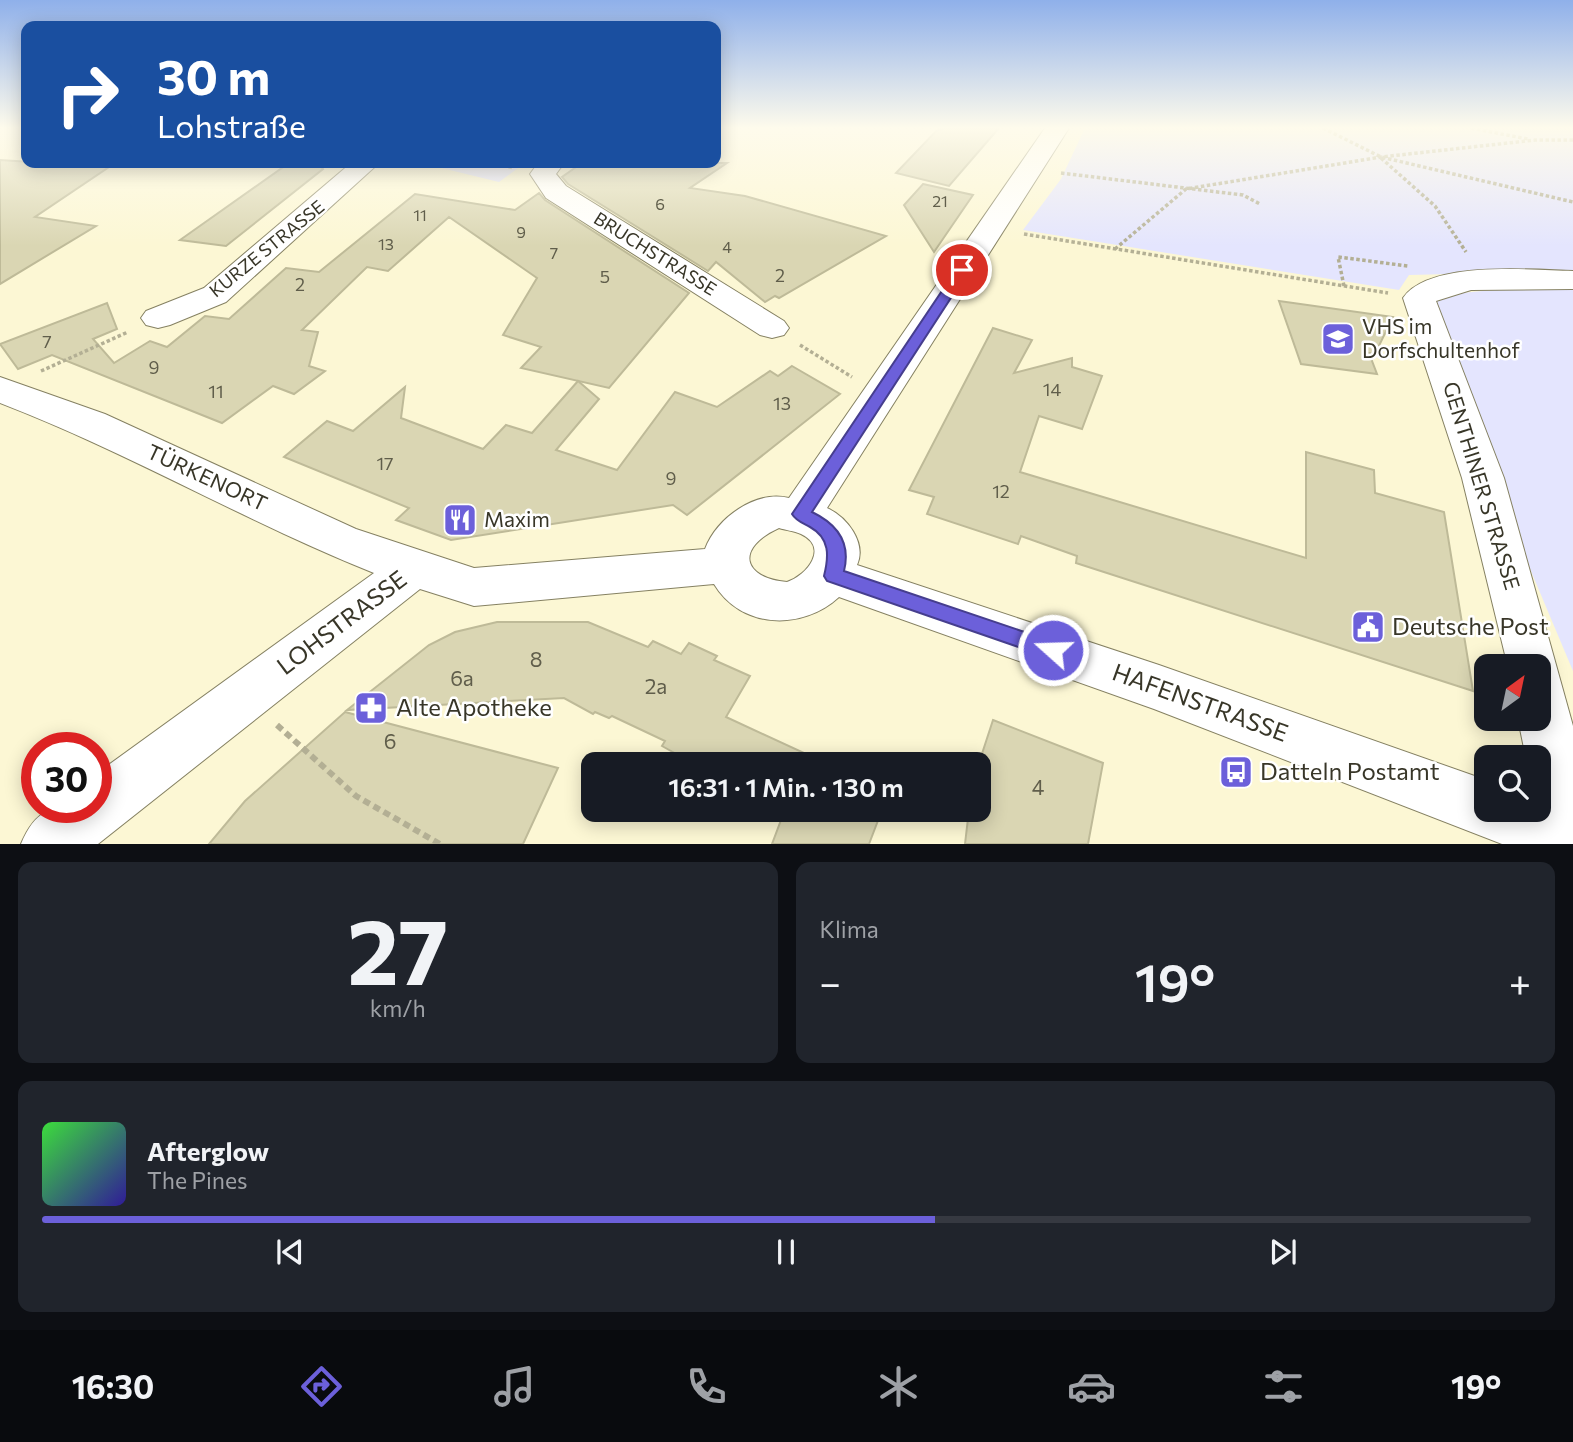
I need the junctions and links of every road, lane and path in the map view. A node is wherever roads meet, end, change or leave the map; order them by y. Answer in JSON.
{"nodes":[{"id":1,"x":1315,"y":167,"type":"edge"},
{"id":2,"x":1392,"y":167,"type":"edge"},
{"id":3,"x":1422,"y":167,"type":"edge"},
{"id":4,"x":360,"y":168,"type":"edge"},
{"id":5,"x":547,"y":168,"type":"edge"},
{"id":6,"x":1029,"y":169,"type":"joint"},
{"id":7,"x":1186,"y":189,"type":"junction"},
{"id":8,"x":1573,"y":202,"type":"edge"},
{"id":9,"x":1260,"y":204,"type":"dead end"},
{"id":10,"x":989,"y":228,"type":"junction"},
{"id":11,"x":1115,"y":248,"type":"junction"},
{"id":12,"x":1573,"y":280,"type":"edge"},
{"id":13,"x":1502,"y":281,"type":"junction"},
{"id":14,"x":1417,"y":282,"type":"junction"},
{"id":15,"x":1344,"y":286,"type":"junction"},
{"id":16,"x":158,"y":318,"type":"joint"},
{"id":17,"x":772,"y":328,"type":"joint"},
{"id":18,"x":0,"y":389,"type":"edge"},
{"id":19,"x":882,"y":395,"type":"junction"},
{"id":20,"x":801,"y":514,"type":"junction"},
{"id":21,"x":727,"y":565,"type":"junction"},
{"id":22,"x":413,"y":569,"type":"junction"},
{"id":23,"x":834,"y":576,"type":"junction"},
{"id":24,"x":1530,"y":654,"type":"edge"},
{"id":25,"x":245,"y":696,"type":"junction"},
{"id":26,"x":1548,"y":732,"type":"edge"},
{"id":27,"x":1474,"y":805,"type":"edge"},
{"id":28,"x":1520,"y":822,"type":"edge"},
{"id":29,"x":1573,"y":842,"type":"edge"},
{"id":30,"x":50,"y":844,"type":"edge"},
{"id":31,"x":440,"y":844,"type":"edge"}],
"edges":[{"from":1,"to":7,"type":"path"},
{"from":2,"to":13,"type":"path"},
{"from":3,"to":8,"type":"path"},
{"from":4,"to":16,"type":"street","name":"KURZE STRASSE"},
{"from":5,"to":17,"type":"street","name":"BRUCHSTRASSE"},
{"from":6,"to":7,"type":"path"},
{"from":6,"to":10,"type":"street"},
{"from":7,"to":9,"type":"path"},
{"from":7,"to":11,"type":"path"},
{"from":10,"to":11,"type":"path"},
{"from":10,"to":19,"type":"street"},
{"from":11,"to":15,"type":"path"},
{"from":12,"to":13,"type":"street"},
{"from":13,"to":14,"type":"street"},
{"from":14,"to":15,"type":"path"},
{"from":14,"to":15,"type":"path"},
{"from":14,"to":24,"type":"street","name":"GENTHINER STRASSE"},
{"from":16,"to":18,"type":"path"},
{"from":17,"to":19,"type":"path"},
{"from":18,"to":22,"type":"street","name":"TÜRKENORT"},
{"from":19,"to":20,"type":"street"},
{"from":20,"to":21,"type":"street"},
{"from":20,"to":23,"type":"street"},
{"from":21,"to":22,"type":"street","name":"LOHSTRASSE"},
{"from":21,"to":23,"type":"street"},
{"from":22,"to":25,"type":"street","name":"LOHSTRASSE"},
{"from":23,"to":27,"type":"street","name":"HAFENSTRASSE"},
{"from":25,"to":30,"type":"street","name":"LOHSTRASSE"},
{"from":25,"to":31,"type":"path"},
{"from":26,"to":29,"type":"street"},
{"from":28,"to":29,"type":"street","name":"HAFENSTRASSE"}]}
